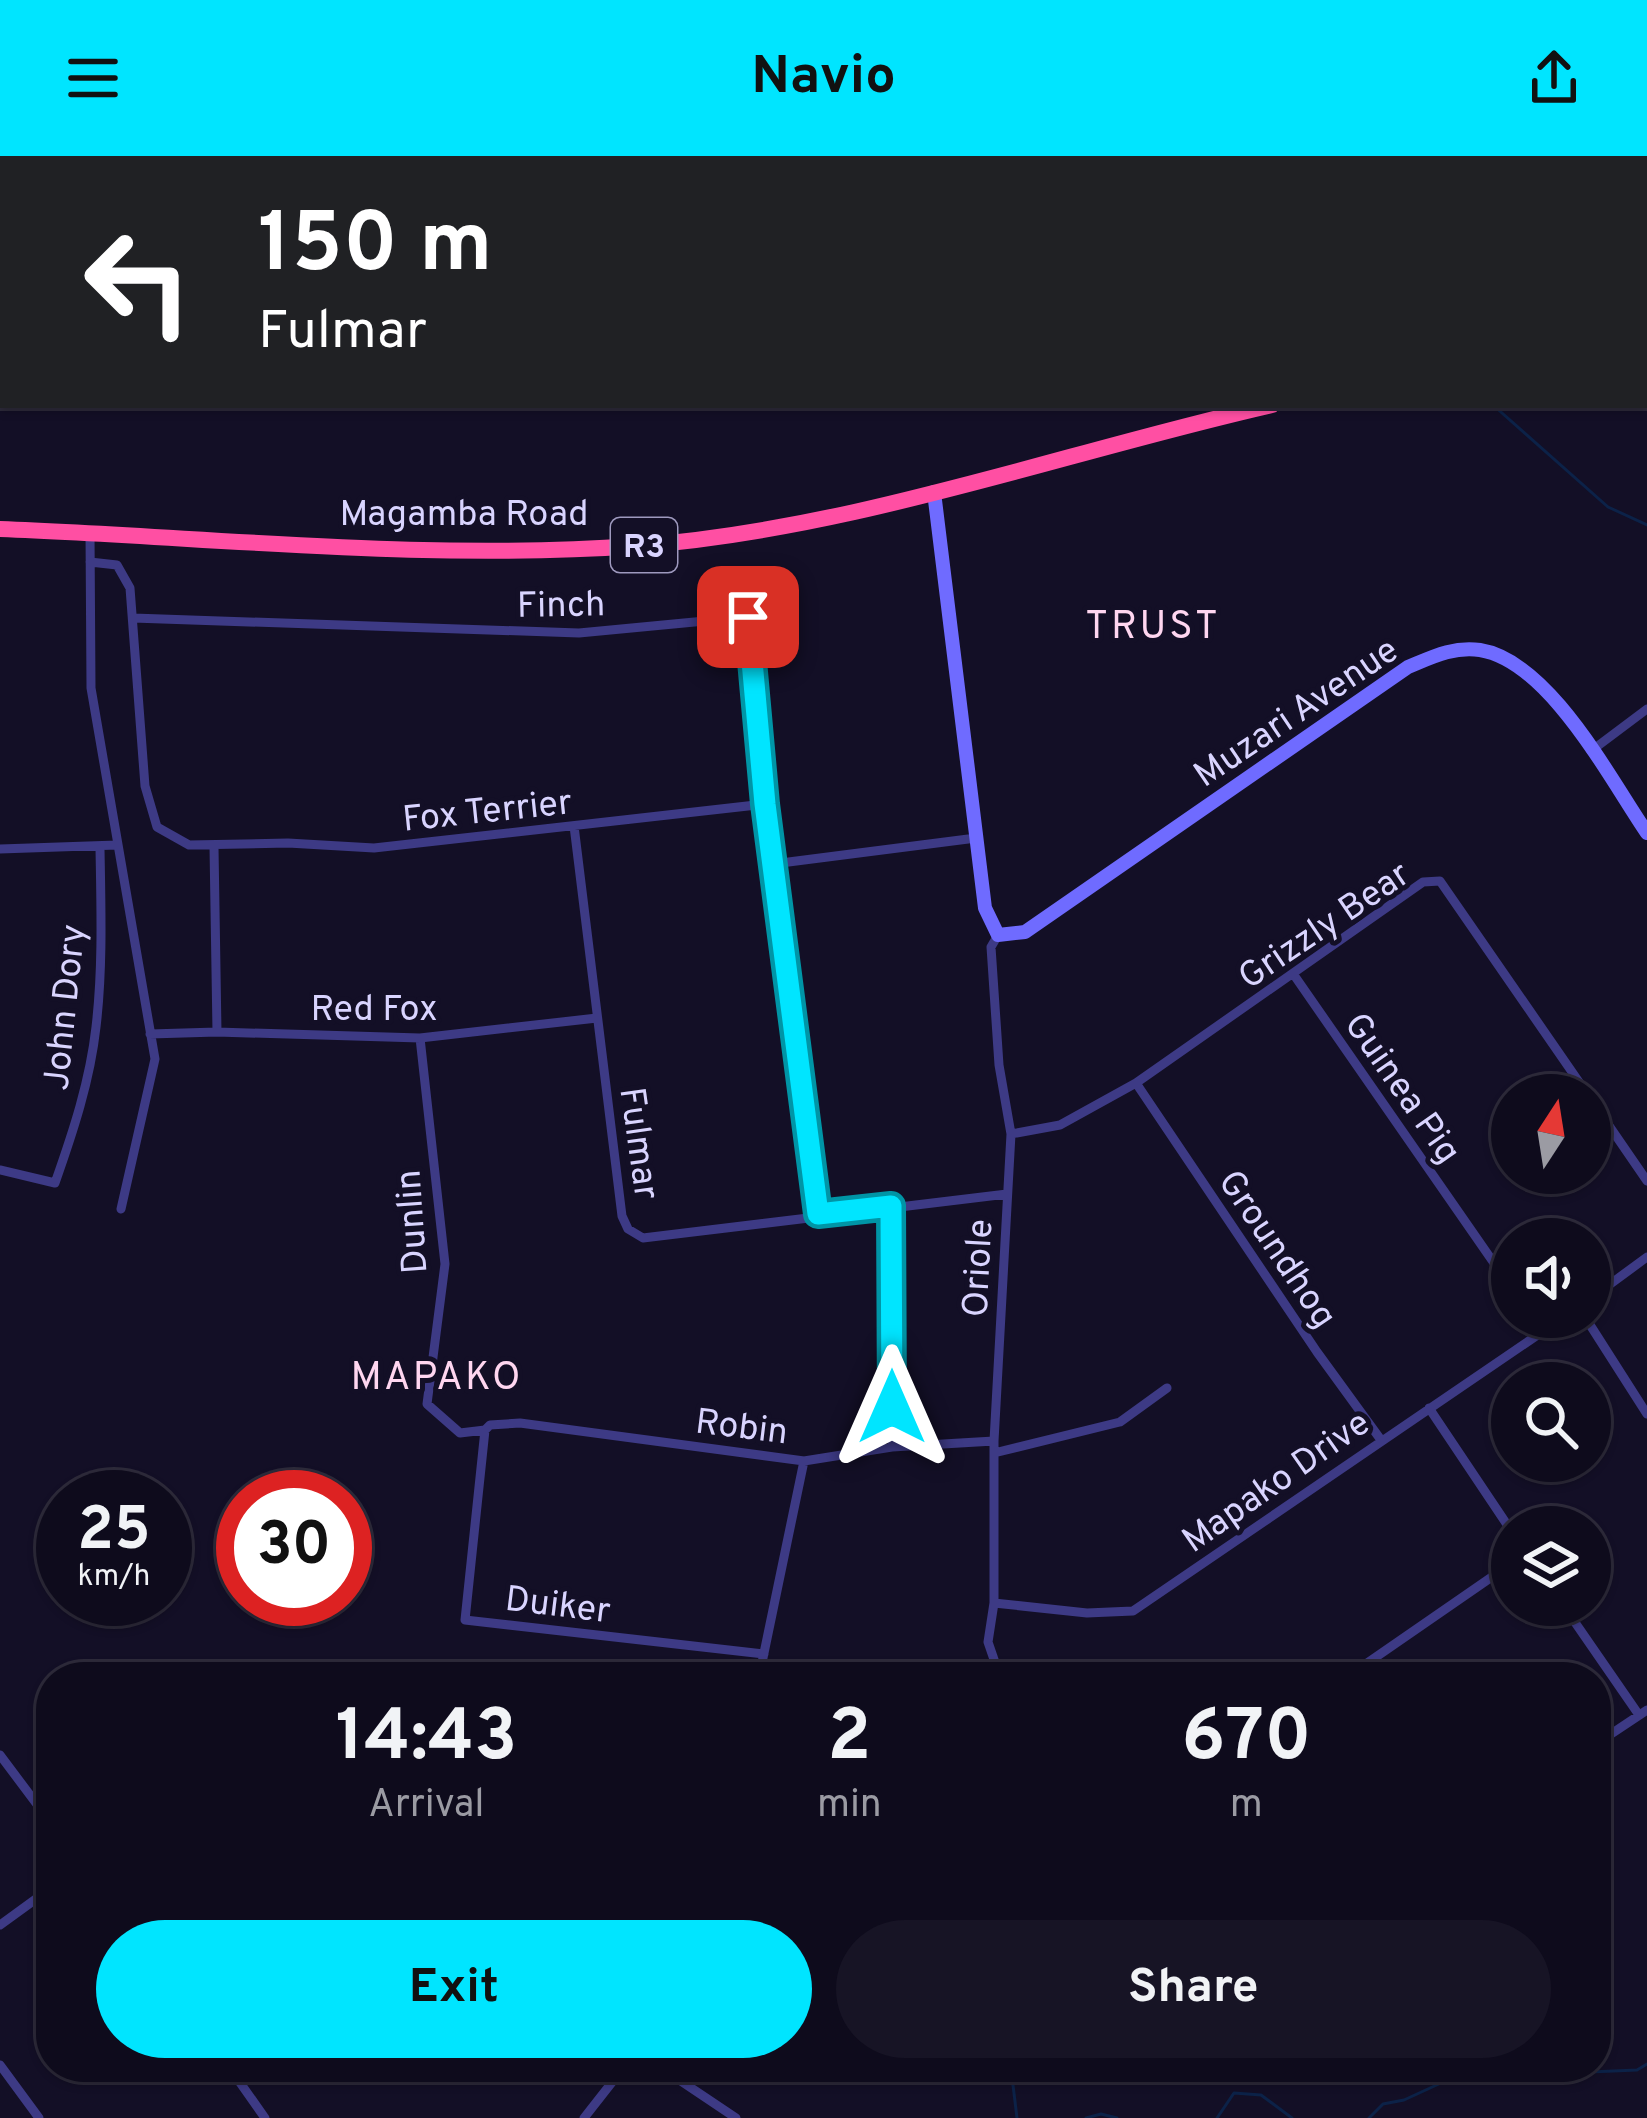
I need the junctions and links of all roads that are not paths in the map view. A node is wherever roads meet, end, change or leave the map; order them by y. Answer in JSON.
{"nodes":[{"id":1,"x":1244,"y":408,"type":"edge"},
{"id":2,"x":1207,"y":412,"type":"edge"},
{"id":3,"x":934,"y":492,"type":"junction"},
{"id":4,"x":0,"y":529,"type":"edge"},
{"id":5,"x":90,"y":532,"type":"junction"},
{"id":6,"x":90,"y":562,"type":"junction"},
{"id":7,"x":133,"y":618,"type":"junction"},
{"id":8,"x":1647,"y":709,"type":"edge"},
{"id":9,"x":1591,"y":751,"type":"junction"},
{"id":10,"x":765,"y":804,"type":"junction"},
{"id":11,"x":574,"y":826,"type":"junction"},
{"id":12,"x":1647,"y":833,"type":"edge"},
{"id":13,"x":976,"y":838,"type":"junction"},
{"id":14,"x":116,"y":845,"type":"junction"},
{"id":15,"x":214,"y":847,"type":"junction"},
{"id":16,"x":100,"y":848,"type":"junction"},
{"id":17,"x":0,"y":849,"type":"edge"},
{"id":18,"x":773,"y":864,"type":"junction"},
{"id":19,"x":998,"y":935,"type":"junction"},
{"id":20,"x":1294,"y":975,"type":"junction"},
{"id":21,"x":597,"y":1018,"type":"junction"},
{"id":22,"x":217,"y":1032,"type":"junction"},
{"id":23,"x":150,"y":1034,"type":"junction"},
{"id":24,"x":420,"y":1038,"type":"junction"},
{"id":25,"x":1573,"y":1074,"type":"edge"},
{"id":26,"x":1136,"y":1083,"type":"junction"},
{"id":27,"x":1611,"y":1129,"type":"edge"},
{"id":28,"x":1011,"y":1134,"type":"junction"},
{"id":29,"x":0,"y":1170,"type":"edge"},
{"id":30,"x":1647,"y":1181,"type":"edge"},
{"id":31,"x":1006,"y":1194,"type":"junction"},
{"id":32,"x":891,"y":1206,"type":"junction"},
{"id":33,"x":121,"y":1208,"type":"dead end"},
{"id":34,"x":818,"y":1214,"type":"junction"},
{"id":35,"x":1647,"y":1257,"type":"edge"},
{"id":36,"x":1491,"y":1259,"type":"edge"},
{"id":37,"x":1611,"y":1283,"type":"edge"},
{"id":38,"x":1533,"y":1338,"type":"edge"},
{"id":39,"x":1598,"y":1338,"type":"edge"},
{"id":40,"x":1167,"y":1388,"type":"dead end"},
{"id":41,"x":1429,"y":1408,"type":"junction"},
{"id":42,"x":1647,"y":1414,"type":"edge"},
{"id":43,"x":485,"y":1430,"type":"junction"},
{"id":44,"x":1381,"y":1440,"type":"junction"},
{"id":45,"x":892,"y":1447,"type":"junction"},
{"id":46,"x":994,"y":1447,"type":"junction"},
{"id":47,"x":804,"y":1460,"type":"junction"},
{"id":48,"x":1495,"y":1506,"type":"edge"},
{"id":49,"x":1491,"y":1578,"type":"edge"},
{"id":50,"x":994,"y":1603,"type":"junction"},
{"id":51,"x":1579,"y":1626,"type":"edge"},
{"id":52,"x":764,"y":1654,"type":"junction"},
{"id":53,"x":762,"y":1662,"type":"edge"},
{"id":54,"x":995,"y":1662,"type":"edge"},
{"id":55,"x":1369,"y":1662,"type":"edge"},
{"id":56,"x":1606,"y":1662,"type":"edge"},
{"id":57,"x":1611,"y":1669,"type":"edge"},
{"id":58,"x":1643,"y":1712,"type":"edge"},
{"id":59,"x":1611,"y":1734,"type":"edge"},
{"id":60,"x":0,"y":1754,"type":"edge"},
{"id":61,"x":36,"y":1803,"type":"edge"},
{"id":62,"x":36,"y":1899,"type":"edge"},
{"id":63,"x":0,"y":1925,"type":"edge"},
{"id":64,"x":0,"y":2065,"type":"edge"},
{"id":65,"x":240,"y":2082,"type":"edge"},
{"id":66,"x":612,"y":2082,"type":"edge"},
{"id":67,"x":682,"y":2082,"type":"edge"},
{"id":68,"x":39,"y":2118,"type":"edge"},
{"id":69,"x":265,"y":2118,"type":"edge"},
{"id":70,"x":584,"y":2118,"type":"edge"},
{"id":71,"x":736,"y":2118,"type":"edge"}],
"edges":[{"from":1,"to":2,"type":"highway","name":"Magamba Road","number":"R3"},
{"from":2,"to":3,"type":"highway","name":"Magamba Road","number":"R3"},
{"from":3,"to":5,"type":"highway","name":"Magamba Road","number":"R3"},
{"from":3,"to":13,"type":"street"},
{"from":4,"to":5,"type":"highway","name":"Magamba Road","number":"R3"},
{"from":5,"to":6,"type":"street"},
{"from":6,"to":7,"type":"street"},
{"from":6,"to":14,"type":"street"},
{"from":7,"to":10,"type":"street","name":"Finch"},
{"from":7,"to":15,"type":"street"},
{"from":8,"to":9,"type":"street"},
{"from":9,"to":12,"type":"street","name":"Muzari Avenue"},
{"from":9,"to":19,"type":"street","name":"Muzari Avenue"},
{"from":10,"to":11,"type":"street","name":"Fox Terrier"},
{"from":10,"to":18,"type":"street","name":"Finch"},
{"from":11,"to":15,"type":"street","name":"Fox Terrier"},
{"from":11,"to":21,"type":"street","name":"Fulmar"},
{"from":13,"to":18,"type":"street"},
{"from":13,"to":19,"type":"street"},
{"from":14,"to":16,"type":"street"},
{"from":14,"to":23,"type":"street"},
{"from":15,"to":22,"type":"street"},
{"from":16,"to":17,"type":"street"},
{"from":16,"to":29,"type":"street","name":"John Dory"},
{"from":18,"to":34,"type":"street","name":"Finch"},
{"from":19,"to":28,"type":"street","name":"Oriole"},
{"from":20,"to":25,"type":"street","name":"Grizzly Bear"},
{"from":20,"to":26,"type":"street","name":"Grizzly Bear"},
{"from":20,"to":36,"type":"street","name":"Guinea Pig"},
{"from":21,"to":24,"type":"street","name":"Red Fox"},
{"from":21,"to":34,"type":"street","name":"Fulmar"},
{"from":22,"to":23,"type":"street","name":"Red Fox"},
{"from":22,"to":24,"type":"street","name":"Red Fox"},
{"from":23,"to":33,"type":"street"},
{"from":24,"to":43,"type":"street","name":"Dunlin"},
{"from":26,"to":28,"type":"street","name":"Grizzly Bear"},
{"from":26,"to":44,"type":"street","name":"Groundhog"},
{"from":27,"to":30,"type":"street","name":"Grizzly Bear"},
{"from":28,"to":31,"type":"street","name":"Oriole"},
{"from":31,"to":32,"type":"street","name":"Fulmar"},
{"from":31,"to":46,"type":"street","name":"Oriole"},
{"from":32,"to":34,"type":"street","name":"Fulmar"},
{"from":32,"to":45,"type":"street"},
{"from":35,"to":37,"type":"street"},
{"from":38,"to":41,"type":"street","name":"Mapako Drive"},
{"from":39,"to":42,"type":"street"},
{"from":40,"to":46,"type":"street","name":"Robin"},
{"from":41,"to":44,"type":"street","name":"Mapako Drive"},
{"from":41,"to":48,"type":"street"},
{"from":43,"to":47,"type":"street","name":"Robin"},
{"from":43,"to":52,"type":"street","name":"Duiker"},
{"from":44,"to":50,"type":"street","name":"Mapako Drive"},
{"from":45,"to":46,"type":"street","name":"Robin"},
{"from":45,"to":47,"type":"street","name":"Robin"},
{"from":46,"to":50,"type":"street","name":"Oriole"},
{"from":47,"to":52,"type":"street"},
{"from":49,"to":55,"type":"street"},
{"from":50,"to":54,"type":"street","name":"Oriole"},
{"from":51,"to":56,"type":"street"},
{"from":52,"to":53,"type":"street"},
{"from":57,"to":58,"type":"street"},
{"from":58,"to":59,"type":"street"},
{"from":60,"to":61,"type":"street"},
{"from":62,"to":63,"type":"street"},
{"from":64,"to":68,"type":"street"},
{"from":65,"to":69,"type":"street"},
{"from":66,"to":70,"type":"street"},
{"from":67,"to":71,"type":"street"}]}
